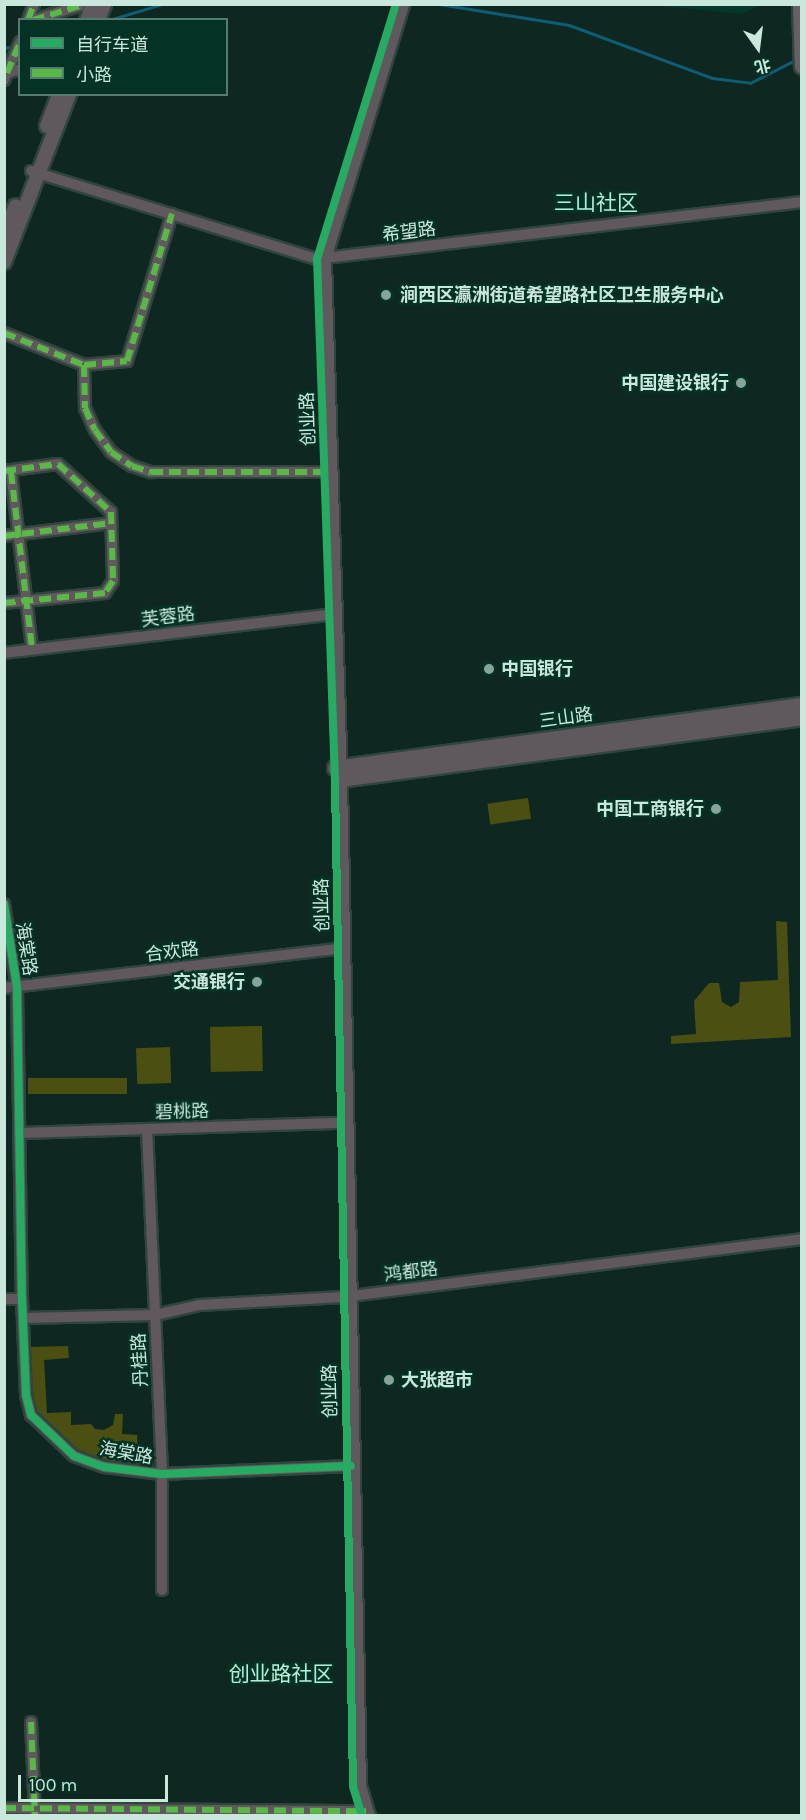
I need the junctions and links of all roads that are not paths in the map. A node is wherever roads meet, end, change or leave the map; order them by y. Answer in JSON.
{"nodes":[{"id":1,"x":396,"y":4,"type":"edge"},
{"id":2,"x":402,"y":4,"type":"edge"},
{"id":3,"x":800,"y":4,"type":"edge"},
{"id":4,"x":92,"y":11,"type":"edge"},
{"id":5,"x":44,"y":18,"type":"edge"},
{"id":6,"x":78,"y":18,"type":"edge"},
{"id":7,"x":386,"y":46,"type":"junction"},
{"id":8,"x":801,"y":46,"type":"edge"},
{"id":9,"x":18,"y":47,"type":"edge"},
{"id":10,"x":801,"y":66,"type":"edge"},
{"id":11,"x":6,"y":77,"type":"edge"},
{"id":12,"x":58,"y":96,"type":"edge"},
{"id":13,"x":68,"y":96,"type":"edge"},
{"id":14,"x":35,"y":172,"type":"junction"},
{"id":15,"x":801,"y":202,"type":"edge"},
{"id":16,"x":172,"y":214,"type":"junction"},
{"id":17,"x":4,"y":235,"type":"edge"},
{"id":18,"x":321,"y":259,"type":"junction"},
{"id":19,"x":4,"y":262,"type":"edge"},
{"id":20,"x":4,"y":333,"type":"edge"},
{"id":21,"x":84,"y":364,"type":"junction"},
{"id":22,"x":8,"y":472,"type":"edge"},
{"id":23,"x":328,"y":472,"type":"junction"},
{"id":24,"x":111,"y":523,"type":"junction"},
{"id":25,"x":19,"y":535,"type":"junction"},
{"id":26,"x":4,"y":536,"type":"edge"},
{"id":27,"x":26,"y":600,"type":"junction"},
{"id":28,"x":4,"y":603,"type":"edge"},
{"id":29,"x":332,"y":614,"type":"junction"},
{"id":30,"x":32,"y":650,"type":"junction"},
{"id":31,"x":4,"y":653,"type":"edge"},
{"id":32,"x":801,"y":705,"type":"edge"},
{"id":33,"x":801,"y":718,"type":"edge"},
{"id":34,"x":338,"y":774,"type":"junction"},
{"id":35,"x":4,"y":904,"type":"edge"},
{"id":36,"x":340,"y":948,"type":"junction"},
{"id":37,"x":17,"y":987,"type":"junction"},
{"id":38,"x":4,"y":988,"type":"edge"},
{"id":39,"x":343,"y":1124,"type":"junction"},
{"id":40,"x":147,"y":1129,"type":"junction"},
{"id":41,"x":19,"y":1133,"type":"junction"},
{"id":42,"x":801,"y":1239,"type":"edge"},
{"id":43,"x":346,"y":1297,"type":"junction"},
{"id":44,"x":4,"y":1299,"type":"edge"},
{"id":45,"x":22,"y":1299,"type":"junction"},
{"id":46,"x":155,"y":1315,"type":"junction"},
{"id":47,"x":23,"y":1318,"type":"junction"},
{"id":48,"x":348,"y":1467,"type":"junction"},
{"id":49,"x":162,"y":1474,"type":"junction"},
{"id":50,"x":162,"y":1590,"type":"dead end"},
{"id":51,"x":31,"y":1722,"type":"dead end"},
{"id":52,"x":4,"y":1808,"type":"edge"},
{"id":53,"x":35,"y":1812,"type":"edge"},
{"id":54,"x":197,"y":1813,"type":"edge"},
{"id":55,"x":364,"y":1814,"type":"edge"}],
"edges":[{"from":1,"to":7,"type":"street","name":"创业路"},
{"from":2,"to":7,"type":"street","name":"创业路"},
{"from":3,"to":8,"type":"main road"},
{"from":4,"to":5,"type":"street"},
{"from":4,"to":6,"type":"street"},
{"from":7,"to":18,"type":"street","name":"创业路"},
{"from":8,"to":10,"type":"main road"},
{"from":9,"to":11,"type":"street"},
{"from":12,"to":14,"type":"street"},
{"from":13,"to":14,"type":"street"},
{"from":14,"to":16,"type":"street","name":"希望路"},
{"from":14,"to":17,"type":"street"},
{"from":14,"to":19,"type":"street"},
{"from":15,"to":18,"type":"street","name":"希望路"},
{"from":16,"to":18,"type":"street","name":"希望路"},
{"from":16,"to":21,"type":"street"},
{"from":18,"to":23,"type":"street","name":"创业路"},
{"from":20,"to":21,"type":"street"},
{"from":21,"to":23,"type":"street"},
{"from":22,"to":24,"type":"street"},
{"from":22,"to":25,"type":"street"},
{"from":23,"to":29,"type":"street","name":"创业路"},
{"from":24,"to":25,"type":"street"},
{"from":24,"to":27,"type":"street"},
{"from":25,"to":26,"type":"street"},
{"from":25,"to":27,"type":"street"},
{"from":27,"to":28,"type":"street"},
{"from":27,"to":30,"type":"street"},
{"from":29,"to":30,"type":"street","name":"芙蓉路"},
{"from":29,"to":34,"type":"street","name":"创业路"},
{"from":30,"to":31,"type":"street","name":"芙蓉路"},
{"from":32,"to":34,"type":"street","name":"三山路"},
{"from":33,"to":34,"type":"street","name":"三山路"},
{"from":34,"to":36,"type":"street","name":"创业路"},
{"from":35,"to":37,"type":"street","name":"海棠路"},
{"from":36,"to":37,"type":"street","name":"合欢路"},
{"from":36,"to":39,"type":"street","name":"创业路"},
{"from":37,"to":38,"type":"street","name":"合欢路"},
{"from":37,"to":41,"type":"street","name":"海棠路"},
{"from":39,"to":40,"type":"street","name":"碧桃路"},
{"from":39,"to":43,"type":"street","name":"创业路"},
{"from":40,"to":41,"type":"street","name":"碧桃路"},
{"from":40,"to":46,"type":"street","name":"丹桂路"},
{"from":41,"to":45,"type":"street","name":"海棠路"},
{"from":42,"to":43,"type":"street","name":"鸿都路"},
{"from":43,"to":46,"type":"street","name":"鸿都路"},
{"from":43,"to":48,"type":"street","name":"创业路"},
{"from":44,"to":45,"type":"street"},
{"from":45,"to":47,"type":"street","name":"海棠路"},
{"from":46,"to":47,"type":"street","name":"鸿都路"},
{"from":46,"to":49,"type":"street","name":"丹桂路"},
{"from":47,"to":49,"type":"street","name":"海棠路"},
{"from":48,"to":49,"type":"street","name":"海棠路"},
{"from":48,"to":55,"type":"street","name":"创业路"},
{"from":49,"to":50,"type":"street","name":"丹桂路"},
{"from":51,"to":53,"type":"street"},
{"from":52,"to":53,"type":"street"},
{"from":53,"to":54,"type":"street"},
{"from":54,"to":55,"type":"street"}]}
